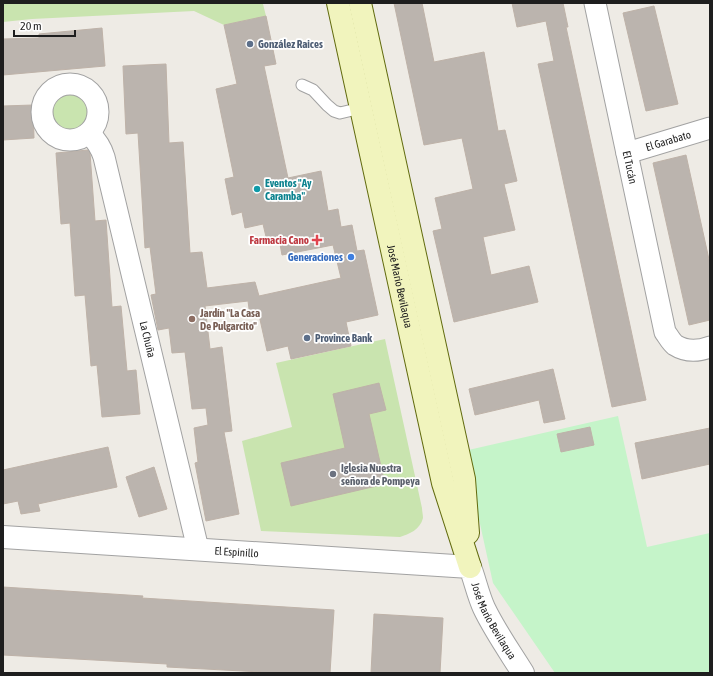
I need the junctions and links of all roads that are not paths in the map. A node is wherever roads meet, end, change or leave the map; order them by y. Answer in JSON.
{"nodes":[{"id":1,"x":338,"y":3,"type":"edge"},
{"id":2,"x":360,"y":3,"type":"edge"},
{"id":3,"x":595,"y":3,"type":"edge"},
{"id":4,"x":302,"y":84,"type":"dead end"},
{"id":5,"x":361,"y":108,"type":"junction"},
{"id":6,"x":710,"y":128,"type":"edge"},
{"id":7,"x":89,"y":133,"type":"dead end"},
{"id":8,"x":627,"y":152,"type":"junction"},
{"id":9,"x":710,"y":347,"type":"edge"},
{"id":10,"x":3,"y":537,"type":"edge"},
{"id":11,"x":198,"y":549,"type":"junction"},
{"id":12,"x":470,"y":566,"type":"junction"},
{"id":13,"x":523,"y":673,"type":"edge"}],
"edges":[{"from":1,"to":5,"type":"main road","name":"José Mario Bevilaqua"},
{"from":2,"to":12,"type":"main road","name":"José Mario Bevilaqua"},
{"from":3,"to":8,"type":"street","name":"El Tucán"},
{"from":4,"to":5,"type":"lane"},
{"from":5,"to":12,"type":"main road","name":"José Mario Bevilaqua"},
{"from":6,"to":8,"type":"street","name":"El Garabato"},
{"from":7,"to":11,"type":"street","name":"La Chuña"},
{"from":8,"to":9,"type":"street","name":"El Tucán"},
{"from":10,"to":11,"type":"street","name":"El Espinillo"},
{"from":11,"to":12,"type":"street","name":"El Espinillo"},
{"from":12,"to":13,"type":"street","name":"José Mario Bevilaqua"}]}
